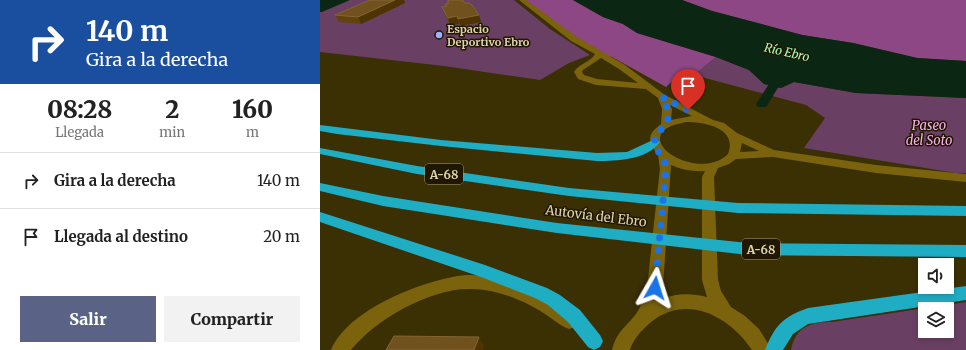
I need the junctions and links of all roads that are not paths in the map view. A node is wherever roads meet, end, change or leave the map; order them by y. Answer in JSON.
{"nodes":[{"id":1,"x":522,"y":0,"type":"edge"},
{"id":2,"x":599,"y":54,"type":"junction"},
{"id":3,"x":590,"y":63,"type":"junction"},
{"id":4,"x":616,"y":63,"type":"junction"},
{"id":5,"x":650,"y":87,"type":"junction"},
{"id":6,"x":662,"y":97,"type":"junction"},
{"id":7,"x":709,"y":121,"type":"junction"},
{"id":8,"x":666,"y":125,"type":"junction"},
{"id":9,"x":320,"y":128,"type":"edge"},
{"id":10,"x":731,"y":134,"type":"junction"},
{"id":11,"x":655,"y":142,"type":"junction"},
{"id":12,"x":320,"y":151,"type":"edge"},
{"id":13,"x":773,"y":153,"type":"junction"},
{"id":14,"x":732,"y":156,"type":"junction"},
{"id":15,"x":665,"y":163,"type":"junction"},
{"id":16,"x":711,"y":172,"type":"junction"},
{"id":17,"x":966,"y":178,"type":"edge"},
{"id":18,"x":320,"y":187,"type":"edge"},
{"id":19,"x":966,"y":211,"type":"edge"},
{"id":20,"x":320,"y":217,"type":"edge"},
{"id":21,"x":966,"y":251,"type":"edge"},
{"id":22,"x":966,"y":293,"type":"edge"},
{"id":23,"x":724,"y":310,"type":"junction"},
{"id":24,"x":643,"y":317,"type":"junction"},
{"id":25,"x":597,"y":346,"type":"edge"},
{"id":26,"x":340,"y":350,"type":"edge"},
{"id":27,"x":621,"y":350,"type":"edge"},
{"id":28,"x":763,"y":350,"type":"edge"},
{"id":29,"x":774,"y":350,"type":"edge"}],
"edges":[{"from":1,"to":2,"type":"street"},
{"from":2,"to":3,"type":"street"},
{"from":2,"to":4,"type":"street"},
{"from":3,"to":4,"type":"street"},
{"from":3,"to":5,"type":"street"},
{"from":4,"to":5,"type":"street"},
{"from":5,"to":6,"type":"street"},
{"from":6,"to":7,"type":"street"},
{"from":6,"to":8,"type":"street"},
{"from":7,"to":8,"type":"street"},
{"from":7,"to":10,"type":"street"},
{"from":8,"to":11,"type":"street"},
{"from":9,"to":11,"type":"highway"},
{"from":10,"to":13,"type":"street"},
{"from":10,"to":14,"type":"street"},
{"from":11,"to":15,"type":"street"},
{"from":12,"to":19,"type":"highway","name":"Autovía del Ebro","number":"A-68"},
{"from":13,"to":14,"type":"street"},
{"from":13,"to":17,"type":"street"},
{"from":14,"to":16,"type":"street"},
{"from":15,"to":16,"type":"street"},
{"from":15,"to":24,"type":"street"},
{"from":16,"to":23,"type":"street"},
{"from":18,"to":21,"type":"highway","name":"Autovía del Ebro","number":"A-68"},
{"from":20,"to":25,"type":"highway"},
{"from":22,"to":29,"type":"highway"},
{"from":23,"to":24,"type":"street"},
{"from":23,"to":28,"type":"street"},
{"from":24,"to":27,"type":"street"},
{"from":25,"to":26,"type":"street"}]}
